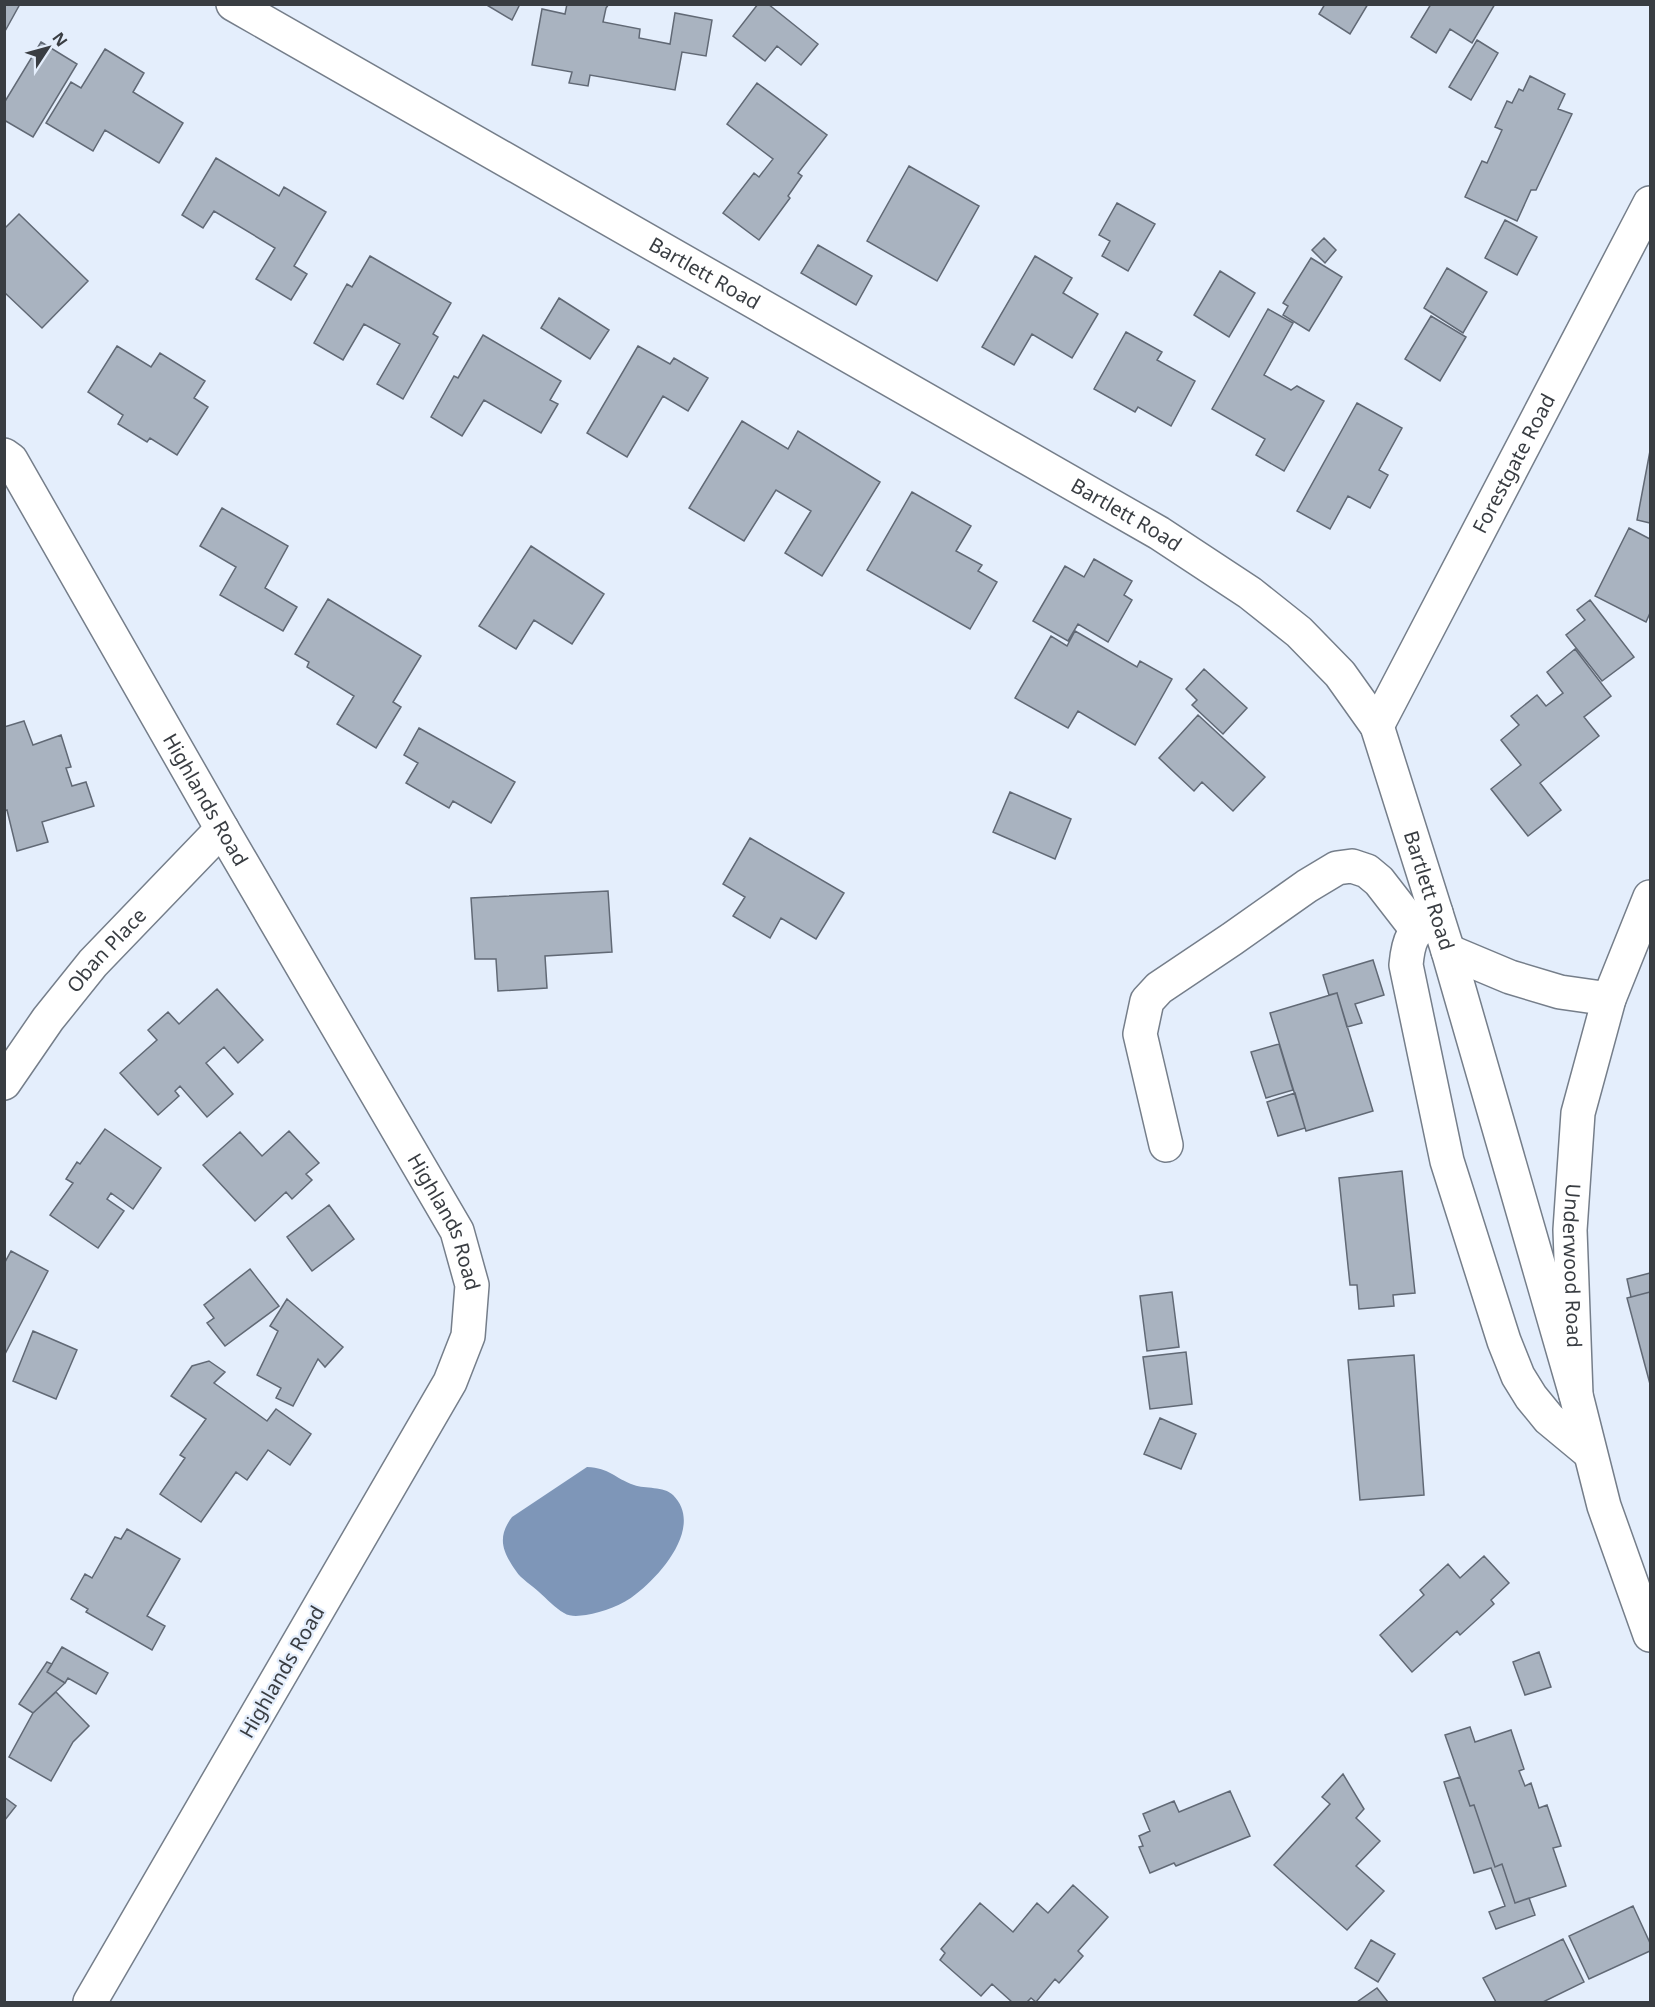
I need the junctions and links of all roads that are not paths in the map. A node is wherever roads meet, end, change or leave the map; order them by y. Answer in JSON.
{"nodes":[{"id":1,"x":233,"y":4,"type":"edge"},
{"id":2,"x":1650,"y":203,"type":"edge"},
{"id":3,"x":4,"y":455,"type":"edge"},
{"id":4,"x":1377,"y":726,"type":"junction"},
{"id":5,"x":222,"y":829,"type":"junction"},
{"id":6,"x":1650,"y":897,"type":"edge"},
{"id":7,"x":1426,"y":921,"type":"junction"},
{"id":8,"x":1448,"y":951,"type":"junction"},
{"id":9,"x":1609,"y":999,"type":"junction"},
{"id":10,"x":4,"y":1083,"type":"edge"},
{"id":11,"x":1166,"y":1145,"type":"dead end"},
{"id":12,"x":1576,"y":1395,"type":"junction"},
{"id":13,"x":1590,"y":1453,"type":"junction"},
{"id":14,"x":1650,"y":1635,"type":"edge"},
{"id":15,"x":90,"y":2002,"type":"edge"}],
"edges":[{"from":1,"to":4,"type":"street","name":"Bartlett Road"},
{"from":2,"to":4,"type":"street","name":"Forestgate Road"},
{"from":3,"to":5,"type":"street","name":"Highlands Road"},
{"from":4,"to":7,"type":"street","name":"Bartlett Road"},
{"from":5,"to":10,"type":"street","name":"Oban Place"},
{"from":5,"to":15,"type":"street","name":"Highlands Road"},
{"from":6,"to":9,"type":"street","name":"Underwood Road"},
{"from":7,"to":8,"type":"street","name":"Bartlett Road"},
{"from":7,"to":11,"type":"street"},
{"from":7,"to":13,"type":"street"},
{"from":8,"to":9,"type":"street"},
{"from":8,"to":12,"type":"street","name":"Bartlett Road"},
{"from":9,"to":12,"type":"street","name":"Underwood Road"},
{"from":12,"to":13,"type":"street","name":"Underwood Road"},
{"from":13,"to":14,"type":"street","name":"Underwood Road"}]}
